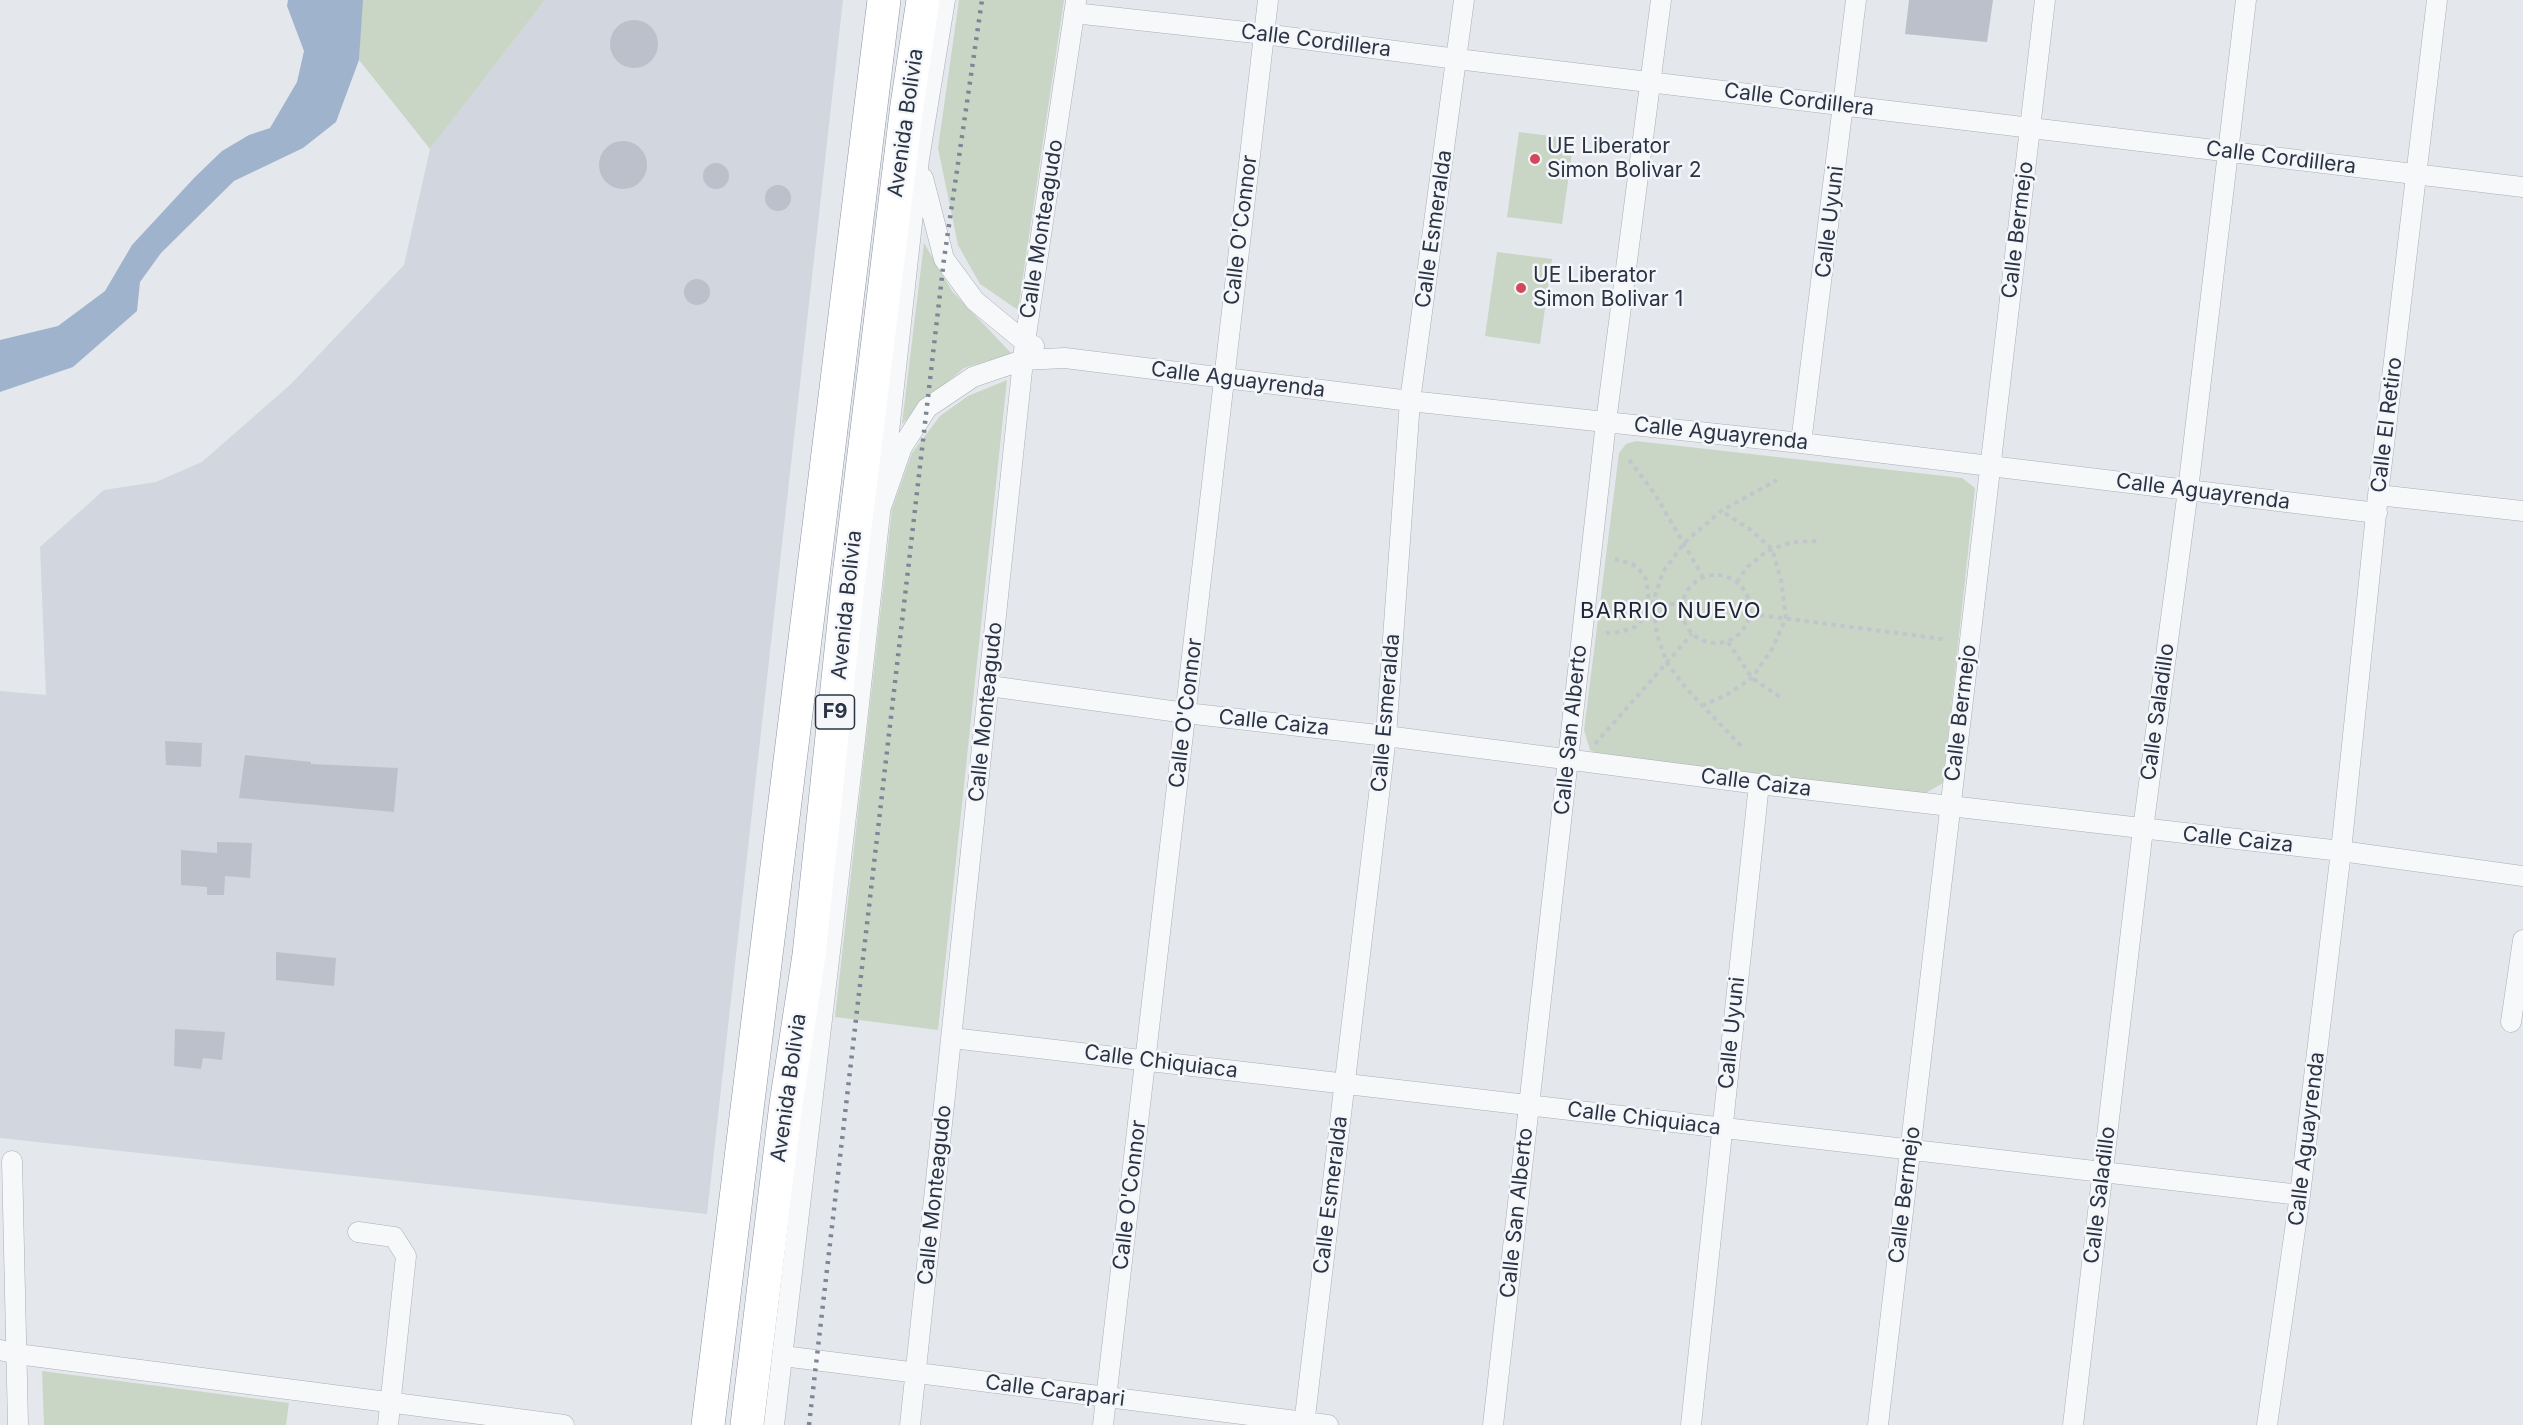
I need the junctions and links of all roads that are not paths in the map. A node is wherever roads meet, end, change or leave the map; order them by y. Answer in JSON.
{"nodes":[{"id":1,"x":884,"y":0,"type":"edge"},
{"id":2,"x":923,"y":0,"type":"edge"},
{"id":3,"x":945,"y":0,"type":"edge"},
{"id":4,"x":1268,"y":0,"type":"edge"},
{"id":5,"x":1464,"y":0,"type":"edge"},
{"id":6,"x":1661,"y":0,"type":"edge"},
{"id":7,"x":1856,"y":0,"type":"edge"},
{"id":8,"x":2045,"y":0,"type":"edge"},
{"id":9,"x":2246,"y":0,"type":"edge"},
{"id":10,"x":2437,"y":0,"type":"edge"},
{"id":11,"x":1075,"y":7,"type":"edge"},
{"id":12,"x":1264,"y":34,"type":"junction"},
{"id":13,"x":1457,"y":59,"type":"junction"},
{"id":14,"x":1651,"y":82,"type":"junction"},
{"id":15,"x":907,"y":105,"type":"junction"},
{"id":16,"x":1845,"y":106,"type":"junction"},
{"id":17,"x":2030,"y":128,"type":"junction"},
{"id":18,"x":2229,"y":152,"type":"junction"},
{"id":19,"x":919,"y":159,"type":"junction"},
{"id":20,"x":2416,"y":174,"type":"junction"},
{"id":21,"x":2523,"y":187,"type":"edge"},
{"id":22,"x":1024,"y":351,"type":"junction"},
{"id":23,"x":1224,"y":379,"type":"junction"},
{"id":24,"x":1410,"y":401,"type":"junction"},
{"id":25,"x":1606,"y":422,"type":"junction"},
{"id":26,"x":1801,"y":443,"type":"junction"},
{"id":27,"x":1990,"y":468,"type":"junction"},
{"id":28,"x":2188,"y":490,"type":"junction"},
{"id":29,"x":2378,"y":504,"type":"junction"},
{"id":30,"x":880,"y":510,"type":"junction"},
{"id":31,"x":2523,"y":511,"type":"edge"},
{"id":32,"x":989,"y":686,"type":"junction"},
{"id":33,"x":1186,"y":713,"type":"junction"},
{"id":34,"x":1386,"y":735,"type":"junction"},
{"id":35,"x":1568,"y":759,"type":"junction"},
{"id":36,"x":1759,"y":784,"type":"junction"},
{"id":37,"x":1950,"y":806,"type":"junction"},
{"id":38,"x":2143,"y":829,"type":"junction"},
{"id":39,"x":2341,"y":851,"type":"junction"},
{"id":40,"x":2523,"y":876,"type":"edge"},
{"id":41,"x":2523,"y":940,"type":"edge"},
{"id":42,"x":2511,"y":1022,"type":"dead end"},
{"id":43,"x":952,"y":1038,"type":"junction"},
{"id":44,"x":1146,"y":1061,"type":"junction"},
{"id":45,"x":1344,"y":1084,"type":"junction"},
{"id":46,"x":1529,"y":1105,"type":"junction"},
{"id":47,"x":1722,"y":1128,"type":"junction"},
{"id":48,"x":1910,"y":1150,"type":"junction"},
{"id":49,"x":12,"y":1161,"type":"dead end"},
{"id":50,"x":2103,"y":1172,"type":"junction"},
{"id":51,"x":2300,"y":1196,"type":"junction"},
{"id":52,"x":358,"y":1232,"type":"dead end"},
{"id":53,"x":8,"y":1352,"type":"edge"},
{"id":54,"x":783,"y":1356,"type":"junction"},
{"id":55,"x":917,"y":1373,"type":"junction"},
{"id":56,"x":1106,"y":1397,"type":"junction"},
{"id":57,"x":390,"y":1403,"type":"junction"},
{"id":58,"x":1304,"y":1423,"type":"edge"},
{"id":59,"x":18,"y":1425,"type":"edge"},
{"id":60,"x":388,"y":1425,"type":"edge"},
{"id":61,"x":564,"y":1425,"type":"edge"},
{"id":62,"x":708,"y":1425,"type":"edge"},
{"id":63,"x":747,"y":1425,"type":"edge"},
{"id":64,"x":774,"y":1425,"type":"edge"},
{"id":65,"x":910,"y":1425,"type":"edge"},
{"id":66,"x":1103,"y":1425,"type":"edge"},
{"id":67,"x":1328,"y":1425,"type":"edge"},
{"id":68,"x":1493,"y":1425,"type":"edge"},
{"id":69,"x":1691,"y":1425,"type":"edge"},
{"id":70,"x":1878,"y":1425,"type":"edge"},
{"id":71,"x":2073,"y":1425,"type":"edge"},
{"id":72,"x":2267,"y":1425,"type":"edge"}],
"edges":[{"from":1,"to":62,"type":"highway","name":"Avenida Bolivia","number":"F9"},
{"from":2,"to":15,"type":"highway","name":"Avenida Bolivia","number":"F9"},
{"from":3,"to":19,"type":"street"},
{"from":4,"to":12,"type":"street","name":"Calle O'Connor"},
{"from":5,"to":13,"type":"street","name":"Calle Esmeralda"},
{"from":6,"to":14,"type":"street","name":"Calle San Alberto"},
{"from":7,"to":16,"type":"street","name":"Calle Uyuni"},
{"from":8,"to":17,"type":"street","name":"Calle Bermejo"},
{"from":9,"to":18,"type":"street","name":"Calle Saladillo"},
{"from":10,"to":20,"type":"street","name":"Calle El Retiro"},
{"from":11,"to":12,"type":"street","name":"Calle Cordillera"},
{"from":11,"to":22,"type":"street","name":"Calle Monteagudo"},
{"from":12,"to":13,"type":"street","name":"Calle Cordillera"},
{"from":12,"to":23,"type":"street","name":"Calle O'Connor"},
{"from":13,"to":14,"type":"street","name":"Calle Cordillera"},
{"from":13,"to":24,"type":"street","name":"Calle Esmeralda"},
{"from":14,"to":16,"type":"street","name":"Calle Cordillera"},
{"from":14,"to":25,"type":"street","name":"Calle San Alberto"},
{"from":15,"to":19,"type":"street"},
{"from":15,"to":63,"type":"highway","name":"Avenida Bolivia","number":"F9"},
{"from":16,"to":17,"type":"street","name":"Calle Cordillera"},
{"from":16,"to":26,"type":"street","name":"Calle Uyuni"},
{"from":17,"to":18,"type":"street","name":"Calle Cordillera"},
{"from":17,"to":27,"type":"street","name":"Calle Bermejo"},
{"from":18,"to":20,"type":"street","name":"Calle Cordillera"},
{"from":18,"to":28,"type":"street","name":"Calle Saladillo"},
{"from":19,"to":22,"type":"street"},
{"from":19,"to":30,"type":"street"},
{"from":20,"to":21,"type":"street","name":"Calle Cordillera"},
{"from":20,"to":29,"type":"street","name":"Calle El Retiro"},
{"from":22,"to":23,"type":"street","name":"Calle Aguayrenda"},
{"from":22,"to":30,"type":"street","name":"Calle Aguayrenda"},
{"from":22,"to":32,"type":"street","name":"Calle Monteagudo"},
{"from":23,"to":24,"type":"street","name":"Calle Aguayrenda"},
{"from":23,"to":33,"type":"street","name":"Calle O'Connor"},
{"from":24,"to":25,"type":"street","name":"Calle Aguayrenda"},
{"from":24,"to":34,"type":"street","name":"Calle Esmeralda"},
{"from":25,"to":26,"type":"street","name":"Calle Aguayrenda"},
{"from":25,"to":35,"type":"street","name":"Calle San Alberto"},
{"from":26,"to":27,"type":"street","name":"Calle Aguayrenda"},
{"from":27,"to":28,"type":"street","name":"Calle Aguayrenda"},
{"from":27,"to":37,"type":"street","name":"Calle Bermejo"},
{"from":28,"to":29,"type":"street","name":"Calle Aguayrenda"},
{"from":28,"to":38,"type":"street","name":"Calle Saladillo"},
{"from":29,"to":31,"type":"street","name":"Calle Aguayrenda"},
{"from":29,"to":39,"type":"street","name":"Calle El Retiro"},
{"from":30,"to":54,"type":"street"},
{"from":32,"to":33,"type":"street","name":"Calle Caiza"},
{"from":32,"to":43,"type":"street","name":"Calle Monteagudo"},
{"from":33,"to":34,"type":"street","name":"Calle Caiza"},
{"from":33,"to":44,"type":"street","name":"Calle O'Connor"},
{"from":34,"to":35,"type":"street","name":"Calle Caiza"},
{"from":34,"to":45,"type":"street","name":"Calle Esmeralda"},
{"from":35,"to":36,"type":"street","name":"Calle Caiza"},
{"from":35,"to":46,"type":"street","name":"Calle San Alberto"},
{"from":36,"to":37,"type":"street","name":"Calle Caiza"},
{"from":36,"to":47,"type":"street","name":"Calle Uyuni"},
{"from":37,"to":38,"type":"street","name":"Calle Caiza"},
{"from":37,"to":48,"type":"street","name":"Calle Bermejo"},
{"from":38,"to":39,"type":"street","name":"Calle Caiza"},
{"from":38,"to":50,"type":"street","name":"Calle Saladillo"},
{"from":39,"to":40,"type":"street","name":"Calle Caiza"},
{"from":39,"to":51,"type":"street","name":"Calle Aguayrenda"},
{"from":41,"to":42,"type":"street"},
{"from":43,"to":44,"type":"street","name":"Calle Chiquiaca"},
{"from":43,"to":55,"type":"street","name":"Calle Monteagudo"},
{"from":44,"to":45,"type":"street","name":"Calle Chiquiaca"},
{"from":44,"to":56,"type":"street","name":"Calle O'Connor"},
{"from":45,"to":46,"type":"street","name":"Calle Chiquiaca"},
{"from":45,"to":58,"type":"street","name":"Calle Esmeralda"},
{"from":46,"to":47,"type":"street","name":"Calle Chiquiaca"},
{"from":46,"to":68,"type":"street","name":"Calle San Alberto"},
{"from":47,"to":48,"type":"street","name":"Calle Chiquiaca"},
{"from":47,"to":69,"type":"street","name":"Calle Uyuni"},
{"from":48,"to":50,"type":"street","name":"Calle Chiquiaca"},
{"from":48,"to":70,"type":"street","name":"Calle Bermejo"},
{"from":49,"to":53,"type":"street"},
{"from":50,"to":51,"type":"street","name":"Calle Chiquiaca"},
{"from":50,"to":71,"type":"street","name":"Calle Saladillo"},
{"from":51,"to":72,"type":"street","name":"Calle Aguayrenda"},
{"from":52,"to":57,"type":"street"},
{"from":53,"to":57,"type":"street"},
{"from":53,"to":59,"type":"street"},
{"from":54,"to":55,"type":"street","name":"Calle Carapari"},
{"from":54,"to":64,"type":"street"},
{"from":55,"to":56,"type":"street","name":"Calle Carapari"},
{"from":55,"to":65,"type":"street","name":"Calle Monteagudo"},
{"from":56,"to":58,"type":"street","name":"Calle Carapari"},
{"from":56,"to":66,"type":"street","name":"Calle O'Connor"},
{"from":57,"to":60,"type":"street"},
{"from":57,"to":61,"type":"street"},
{"from":58,"to":67,"type":"street","name":"Calle Carapari"}]}
